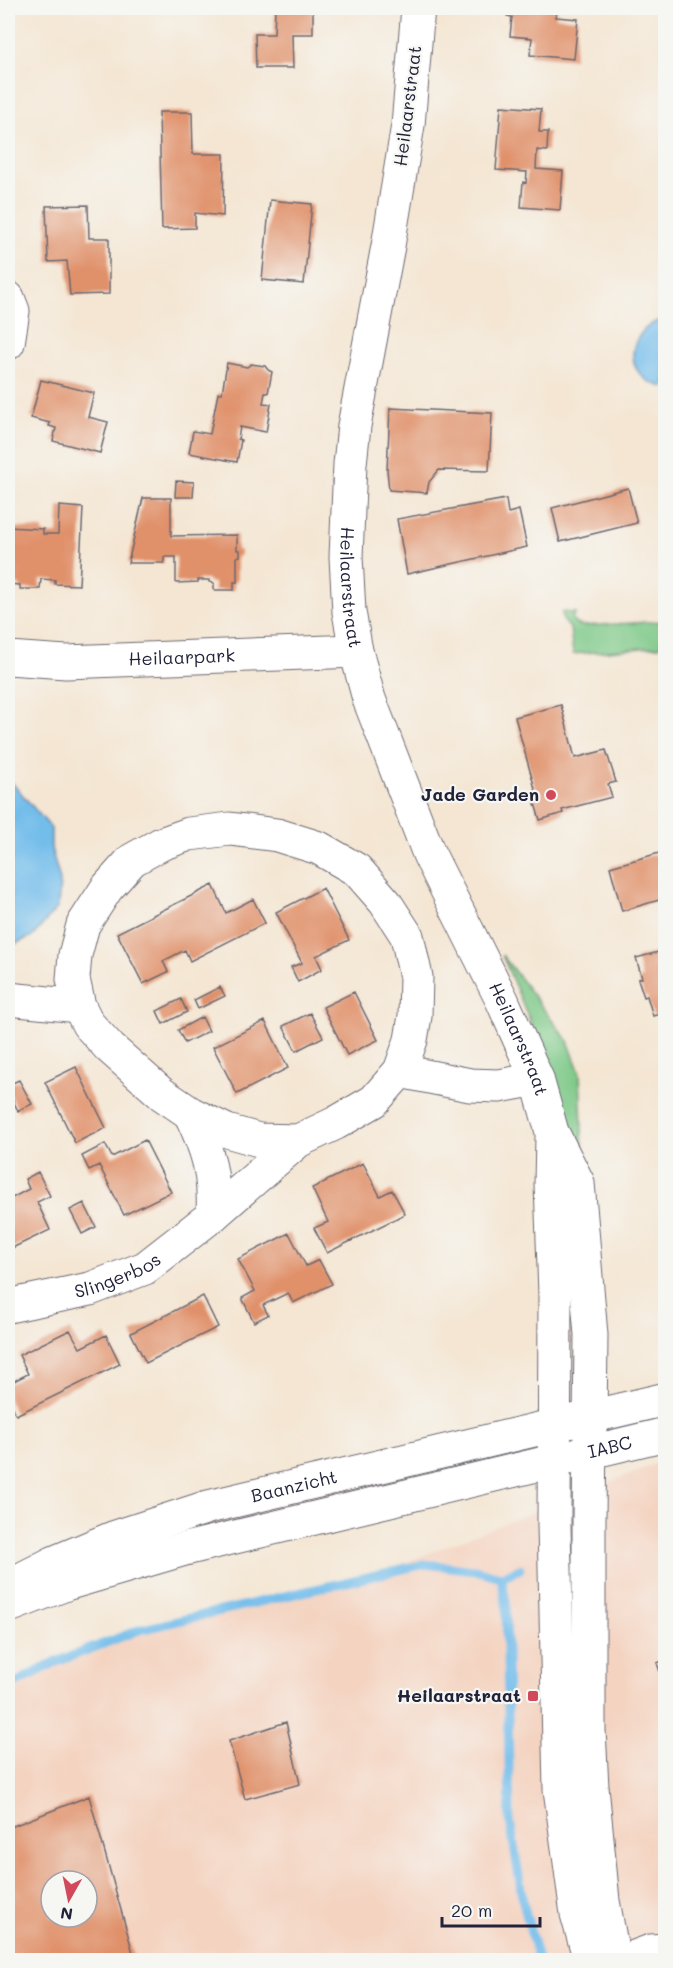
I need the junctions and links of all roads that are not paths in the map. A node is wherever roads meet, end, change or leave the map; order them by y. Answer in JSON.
{"nodes":[{"id":1,"x":418,"y":8,"type":"edge"},
{"id":2,"x":8,"y":298,"type":"edge"},
{"id":3,"x":8,"y":343,"type":"edge"},
{"id":4,"x":356,"y":651,"type":"junction"},
{"id":5,"x":8,"y":658,"type":"edge"},
{"id":6,"x":8,"y":999,"type":"edge"},
{"id":7,"x":79,"y":1006,"type":"junction"},
{"id":8,"x":400,"y":1071,"type":"junction"},
{"id":9,"x":537,"y":1079,"type":"junction"},
{"id":10,"x":190,"y":1113,"type":"junction"},
{"id":11,"x":552,"y":1132,"type":"junction"},
{"id":12,"x":298,"y":1141,"type":"junction"},
{"id":13,"x":213,"y":1215,"type":"junction"},
{"id":14,"x":8,"y":1306,"type":"edge"},
{"id":15,"x":666,"y":1399,"type":"edge"},
{"id":16,"x":590,"y":1416,"type":"junction"},
{"id":17,"x":554,"y":1425,"type":"junction"},
{"id":18,"x":666,"y":1434,"type":"edge"},
{"id":19,"x":590,"y":1453,"type":"junction"},
{"id":20,"x":554,"y":1461,"type":"junction"},
{"id":21,"x":8,"y":1586,"type":"edge"},
{"id":22,"x":8,"y":1607,"type":"edge"},
{"id":23,"x":666,"y":1950,"type":"edge"},
{"id":24,"x":590,"y":1960,"type":"edge"},
{"id":25,"x":614,"y":1960,"type":"edge"},
{"id":26,"x":627,"y":1960,"type":"edge"}],
"edges":[{"from":1,"to":4,"type":"street","name":"Heilaarstraat"},
{"from":2,"to":3,"type":"street"},
{"from":4,"to":5,"type":"street","name":"Heilaarpark"},
{"from":4,"to":9,"type":"street","name":"Heilaarstraat"},
{"from":6,"to":7,"type":"street"},
{"from":7,"to":8,"type":"street","name":"Slingerbos"},
{"from":7,"to":10,"type":"street","name":"Slingerbos"},
{"from":8,"to":9,"type":"street"},
{"from":8,"to":12,"type":"street","name":"Slingerbos"},
{"from":9,"to":11,"type":"street","name":"Heilaarstraat"},
{"from":10,"to":12,"type":"street","name":"Slingerbos"},
{"from":10,"to":13,"type":"street","name":"Slingerbos"},
{"from":11,"to":16,"type":"street","name":"Heilaarstraat"},
{"from":11,"to":17,"type":"street","name":"Heilaarstraat"},
{"from":12,"to":13,"type":"street","name":"Slingerbos"},
{"from":13,"to":14,"type":"street","name":"Slingerbos"},
{"from":15,"to":16,"type":"street","name":"IABC"},
{"from":16,"to":17,"type":"street","name":"Baanzicht"},
{"from":16,"to":19,"type":"street","name":"Heilaarstraat"},
{"from":17,"to":20,"type":"street","name":"Heilaarstraat"},
{"from":17,"to":21,"type":"street","name":"Baanzicht"},
{"from":18,"to":19,"type":"street","name":"IABC"},
{"from":19,"to":20,"type":"street","name":"IABC"},
{"from":19,"to":25,"type":"street","name":"Heilaarstraat"},
{"from":20,"to":22,"type":"street","name":"Baanzicht"},
{"from":20,"to":24,"type":"street","name":"Heilaarstraat"},
{"from":23,"to":26,"type":"street"}]}
